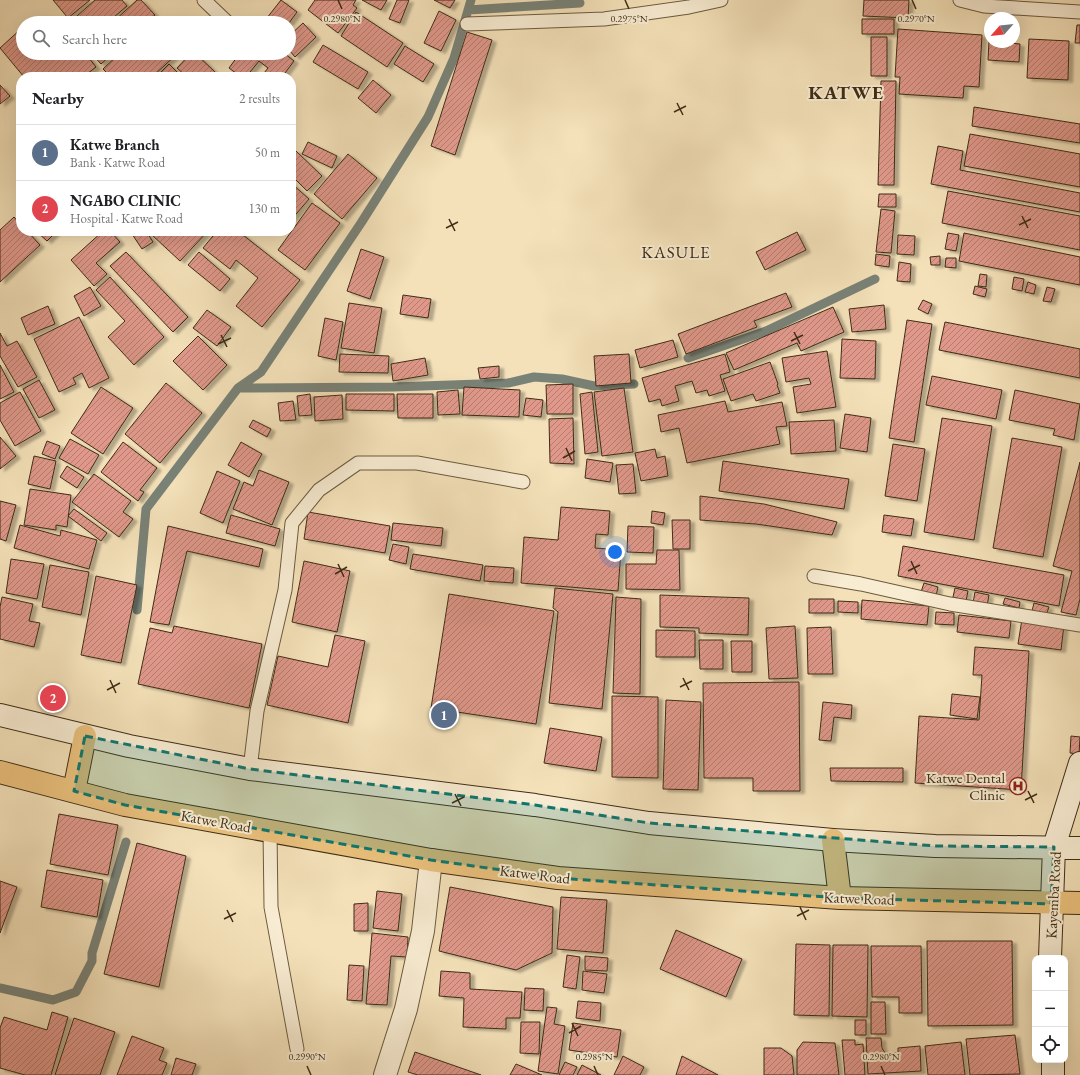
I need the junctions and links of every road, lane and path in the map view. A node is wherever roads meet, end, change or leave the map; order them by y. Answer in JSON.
{"nodes":[{"id":1,"x":204,"y":0,"type":"edge"},
{"id":2,"x":721,"y":0,"type":"edge"},
{"id":3,"x":960,"y":0,"type":"edge"},
{"id":4,"x":1080,"y":12,"type":"edge"},
{"id":5,"x":221,"y":16,"type":"edge"},
{"id":6,"x":467,"y":24,"type":"dead end"},
{"id":7,"x":523,"y":482,"type":"dead end"},
{"id":8,"x":814,"y":576,"type":"dead end"},
{"id":9,"x":1080,"y":625,"type":"edge"},
{"id":10,"x":0,"y":715,"type":"edge"},
{"id":11,"x":85,"y":736,"type":"junction"},
{"id":12,"x":1080,"y":763,"type":"edge"},
{"id":13,"x":250,"y":769,"type":"junction"},
{"id":14,"x":0,"y":772,"type":"edge"},
{"id":15,"x":74,"y":791,"type":"junction"},
{"id":16,"x":270,"y":830,"type":"junction"},
{"id":17,"x":833,"y":840,"type":"junction"},
{"id":18,"x":1054,"y":847,"type":"junction"},
{"id":19,"x":1080,"y":848,"type":"edge"},
{"id":20,"x":431,"y":860,"type":"junction"},
{"id":21,"x":840,"y":898,"type":"junction"},
{"id":22,"x":1080,"y":903,"type":"edge"},
{"id":23,"x":1051,"y":904,"type":"junction"},
{"id":24,"x":1050,"y":955,"type":"edge"},
{"id":25,"x":297,"y":1048,"type":"dead end"},
{"id":26,"x":1053,"y":1063,"type":"edge"},
{"id":27,"x":385,"y":1075,"type":"edge"},
{"id":28,"x":1052,"y":1075,"type":"edge"}],
"edges":[{"from":1,"to":5,"type":"lane"},
{"from":2,"to":6,"type":"lane"},
{"from":3,"to":4,"type":"lane"},
{"from":7,"to":13,"type":"lane"},
{"from":8,"to":9,"type":"lane"},
{"from":10,"to":11,"type":"street"},
{"from":11,"to":13,"type":"street"},
{"from":11,"to":15,"type":"highway"},
{"from":12,"to":18,"type":"street","name":"Kayemba Road"},
{"from":13,"to":17,"type":"street"},
{"from":14,"to":15,"type":"highway","name":"Katwe Road"},
{"from":15,"to":16,"type":"highway","name":"Katwe Road"},
{"from":16,"to":20,"type":"highway","name":"Katwe Road"},
{"from":16,"to":25,"type":"lane"},
{"from":17,"to":18,"type":"street"},
{"from":17,"to":21,"type":"highway"},
{"from":18,"to":19,"type":"street"},
{"from":18,"to":23,"type":"street","name":"Kayemba Road"},
{"from":20,"to":21,"type":"highway","name":"Katwe Road"},
{"from":20,"to":27,"type":"street"},
{"from":21,"to":23,"type":"highway","name":"Katwe Road"},
{"from":22,"to":23,"type":"highway","name":"Katwe Road"},
{"from":23,"to":24,"type":"street","name":"Kayemba Road"},
{"from":26,"to":28,"type":"street"}]}
